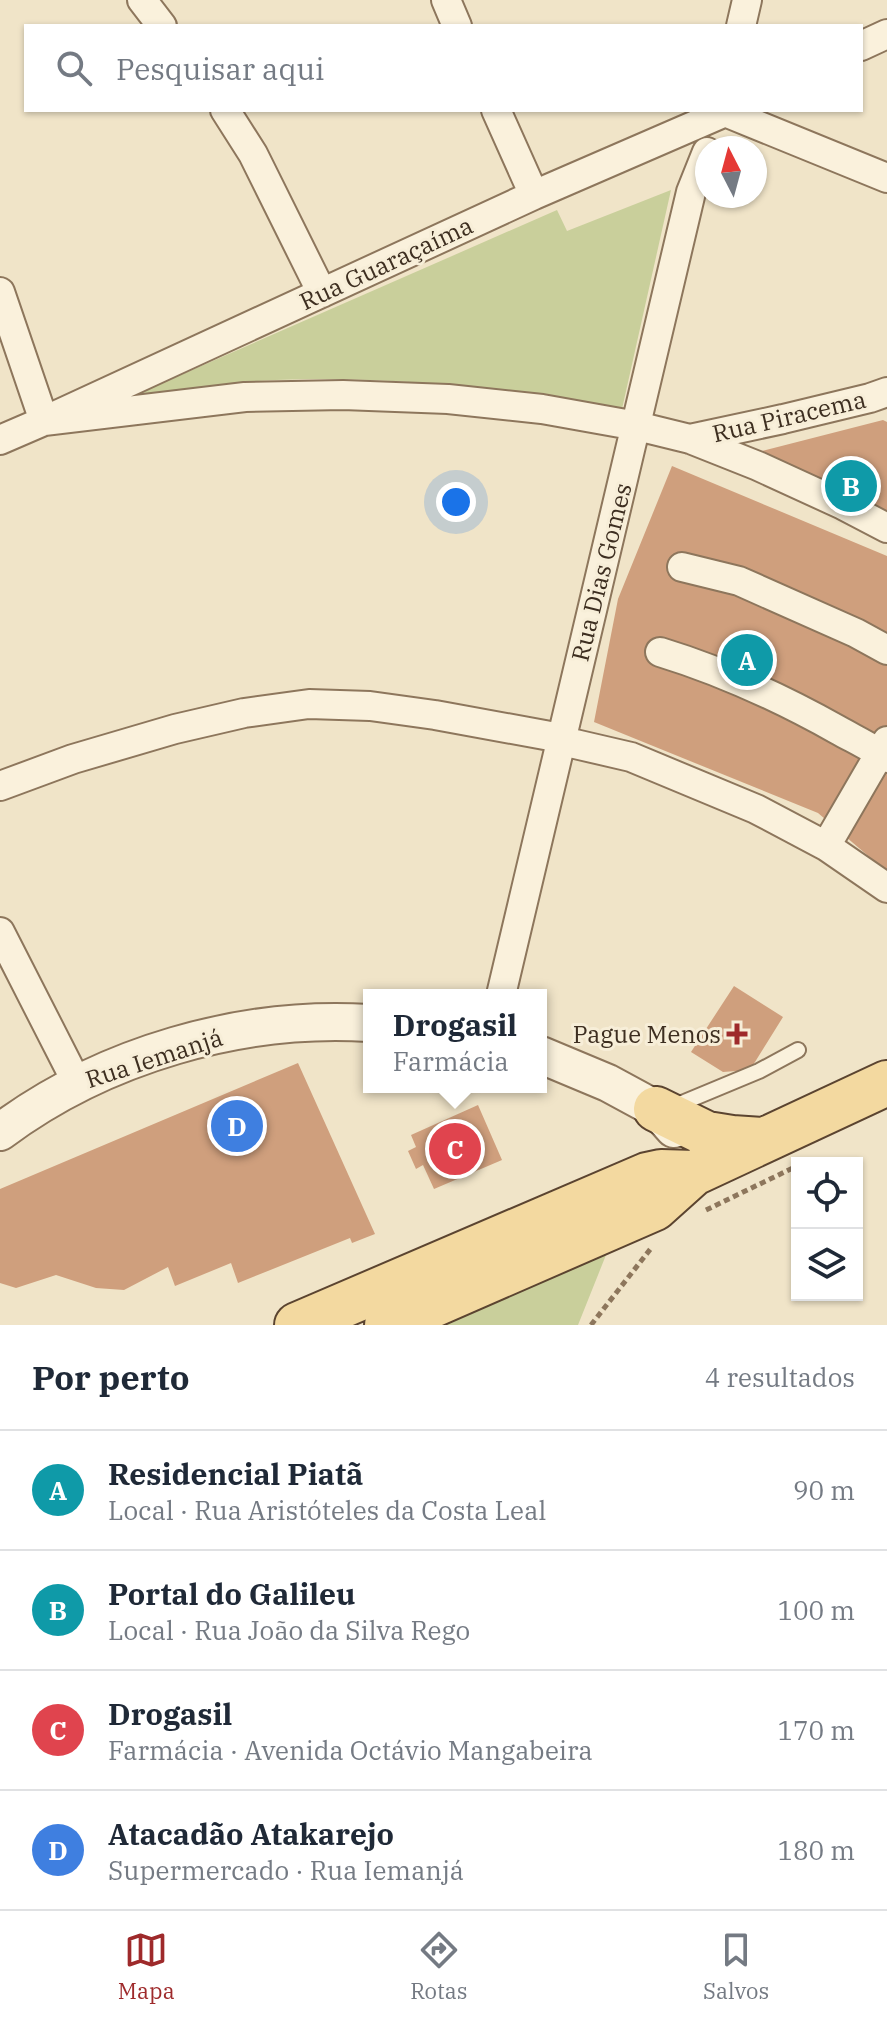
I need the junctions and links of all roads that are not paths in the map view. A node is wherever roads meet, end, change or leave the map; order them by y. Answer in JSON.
{"nodes":[{"id":1,"x":142,"y":0,"type":"edge"},
{"id":2,"x":446,"y":0,"type":"edge"},
{"id":3,"x":747,"y":0,"type":"edge"},
{"id":4,"x":160,"y":24,"type":"edge"},
{"id":5,"x":456,"y":24,"type":"edge"},
{"id":6,"x":741,"y":24,"type":"edge"},
{"id":7,"x":887,"y":34,"type":"edge"},
{"id":8,"x":863,"y":45,"type":"edge"},
{"id":9,"x":226,"y":112,"type":"edge"},
{"id":10,"x":497,"y":112,"type":"edge"},
{"id":11,"x":725,"y":112,"type":"edge"},
{"id":12,"x":727,"y":112,"type":"edge"},
{"id":13,"x":729,"y":112,"type":"edge"},
{"id":14,"x":715,"y":136,"type":"edge"},
{"id":15,"x":887,"y":178,"type":"edge"},
{"id":16,"x":695,"y":182,"type":"edge"},
{"id":17,"x":534,"y":195,"type":"junction"},
{"id":18,"x":0,"y":292,"type":"edge"},
{"id":19,"x":322,"y":293,"type":"junction"},
{"id":20,"x":887,"y":392,"type":"edge"},
{"id":21,"x":44,"y":421,"type":"junction"},
{"id":22,"x":637,"y":426,"type":"junction"},
{"id":23,"x":690,"y":439,"type":"junction"},
{"id":24,"x":0,"y":440,"type":"edge"},
{"id":25,"x":887,"y":528,"type":"edge"},
{"id":26,"x":682,"y":567,"type":"dead end"},
{"id":27,"x":887,"y":650,"type":"edge"},
{"id":28,"x":660,"y":652,"type":"dead end"},
{"id":29,"x":561,"y":738,"type":"junction"},
{"id":30,"x":885,"y":751,"type":"edge"},
{"id":31,"x":0,"y":786,"type":"edge"},
{"id":32,"x":826,"y":846,"type":"junction"},
{"id":33,"x":887,"y":888,"type":"edge"},
{"id":34,"x":0,"y":932,"type":"edge"},
{"id":35,"x":502,"y":989,"type":"edge"},
{"id":36,"x":363,"y":1023,"type":"edge"},
{"id":37,"x":798,"y":1050,"type":"dead end"},
{"id":38,"x":547,"y":1058,"type":"edge"},
{"id":39,"x":77,"y":1083,"type":"junction"},
{"id":40,"x":887,"y":1083,"type":"edge"},
{"id":41,"x":663,"y":1112,"type":"junction"},
{"id":42,"x":0,"y":1132,"type":"edge"},
{"id":43,"x":762,"y":1140,"type":"junction"},
{"id":44,"x":647,"y":1175,"type":"junction"},
{"id":45,"x":699,"y":1192,"type":"junction"},
{"id":46,"x":297,"y":1325,"type":"edge"},
{"id":47,"x":387,"y":1325,"type":"edge"}],
"edges":[{"from":1,"to":4,"type":"street"},
{"from":2,"to":5,"type":"street"},
{"from":3,"to":6,"type":"street"},
{"from":7,"to":8,"type":"street"},
{"from":9,"to":19,"type":"street"},
{"from":10,"to":17,"type":"street"},
{"from":11,"to":17,"type":"street","name":"Rua Guaraçaíma"},
{"from":12,"to":14,"type":"street","name":"Rua Dias Gomes"},
{"from":13,"to":15,"type":"street"},
{"from":16,"to":22,"type":"street","name":"Rua Dias Gomes"},
{"from":17,"to":19,"type":"street","name":"Rua Guaraçaíma"},
{"from":18,"to":21,"type":"street"},
{"from":19,"to":21,"type":"street","name":"Rua Guaraçaíma"},
{"from":20,"to":23,"type":"street","name":"Rua Piracema"},
{"from":21,"to":22,"type":"street"},
{"from":21,"to":24,"type":"street","name":"Rua Guaraçaíma"},
{"from":22,"to":23,"type":"street"},
{"from":22,"to":29,"type":"street","name":"Rua Dias Gomes"},
{"from":23,"to":25,"type":"street"},
{"from":26,"to":27,"type":"street"},
{"from":28,"to":30,"type":"street"},
{"from":29,"to":31,"type":"street"},
{"from":29,"to":32,"type":"street"},
{"from":29,"to":35,"type":"street","name":"Rua Dias Gomes"},
{"from":30,"to":32,"type":"street"},
{"from":32,"to":33,"type":"street"},
{"from":34,"to":39,"type":"street"},
{"from":36,"to":39,"type":"street","name":"Rua Iemanjá"},
{"from":37,"to":41,"type":"lane"},
{"from":38,"to":41,"type":"street"},
{"from":39,"to":42,"type":"street","name":"Rua Iemanjá"},
{"from":40,"to":43,"type":"main road"},
{"from":41,"to":43,"type":"main road"},
{"from":41,"to":44,"type":"street"},
{"from":41,"to":45,"type":"street"},
{"from":43,"to":45,"type":"main road"},
{"from":44,"to":45,"type":"main road"},
{"from":44,"to":46,"type":"main road"},
{"from":45,"to":47,"type":"main road"}]}
